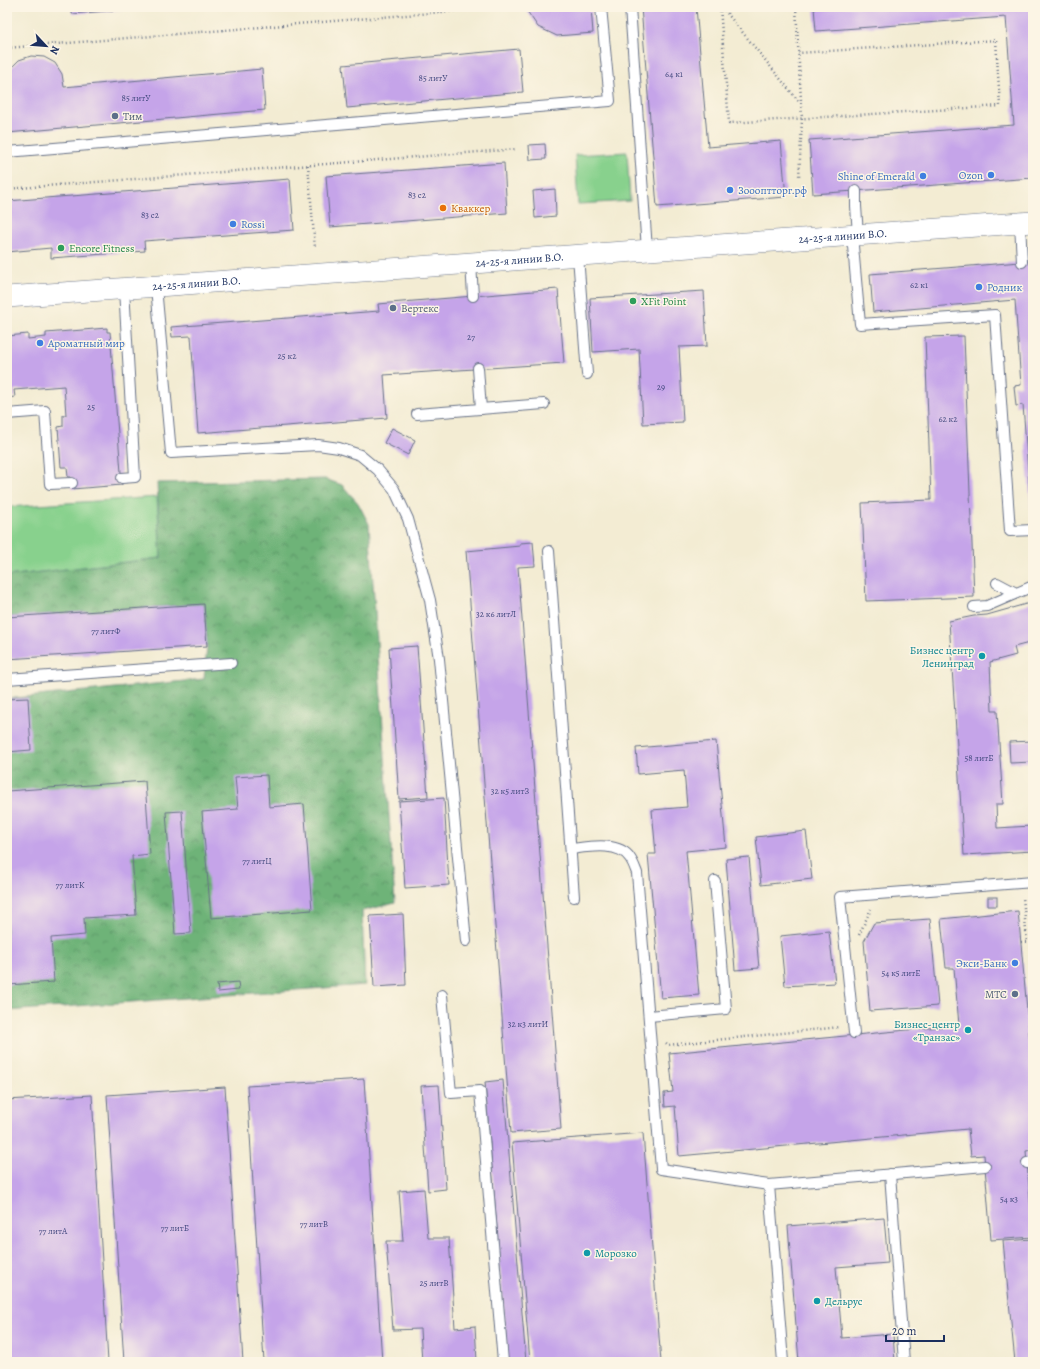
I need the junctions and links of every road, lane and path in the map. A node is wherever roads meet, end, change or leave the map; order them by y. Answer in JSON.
{"nodes":[{"id":1,"x":503,"y":7,"type":"edge"},
{"id":2,"x":602,"y":7,"type":"edge"},
{"id":3,"x":630,"y":7,"type":"edge"},
{"id":4,"x":721,"y":7,"type":"edge"},
{"id":5,"x":796,"y":7,"type":"edge"},
{"id":6,"x":7,"y":48,"type":"edge"},
{"id":7,"x":798,"y":53,"type":"junction"},
{"id":8,"x":801,"y":104,"type":"junction"},
{"id":9,"x":802,"y":119,"type":"junction"},
{"id":10,"x":517,"y":149,"type":"dead end"},
{"id":11,"x":7,"y":152,"type":"edge"},
{"id":12,"x":308,"y":164,"type":"junction"},
{"id":13,"x":799,"y":178,"type":"dead end"},
{"id":14,"x":7,"y":189,"type":"edge"},
{"id":15,"x":856,"y":191,"type":"dead end"},
{"id":16,"x":1026,"y":222,"type":"edge"},
{"id":17,"x":855,"y":235,"type":"junction"},
{"id":18,"x":315,"y":248,"type":"dead end"},
{"id":19,"x":647,"y":250,"type":"junction"},
{"id":20,"x":578,"y":256,"type":"junction"},
{"id":21,"x":1022,"y":262,"type":"dead end"},
{"id":22,"x":471,"y":263,"type":"junction"},
{"id":23,"x":156,"y":286,"type":"junction"},
{"id":24,"x":124,"y":289,"type":"junction"},
{"id":25,"x":473,"y":296,"type":"dead end"},
{"id":26,"x":7,"y":297,"type":"edge"},
{"id":27,"x":478,"y":368,"type":"dead end"},
{"id":28,"x":587,"y":374,"type":"dead end"},
{"id":29,"x":544,"y":404,"type":"dead end"},
{"id":30,"x":481,"y":409,"type":"junction"},
{"id":31,"x":7,"y":414,"type":"edge"},
{"id":32,"x":417,"y":414,"type":"dead end"},
{"id":33,"x":122,"y":478,"type":"dead end"},
{"id":34,"x":72,"y":483,"type":"dead end"},
{"id":35,"x":1033,"y":530,"type":"edge"},
{"id":36,"x":549,"y":551,"type":"dead end"},
{"id":37,"x":997,"y":583,"type":"dead end"},
{"id":38,"x":1033,"y":586,"type":"edge"},
{"id":39,"x":1016,"y":594,"type":"junction"},
{"id":40,"x":974,"y":607,"type":"dead end"},
{"id":41,"x":231,"y":663,"type":"dead end"},
{"id":42,"x":7,"y":679,"type":"edge"},
{"id":43,"x":571,"y":849,"type":"junction"},
{"id":44,"x":715,"y":880,"type":"dead end"},
{"id":45,"x":1033,"y":882,"type":"edge"},
{"id":46,"x":1022,"y":893,"type":"dead end"},
{"id":47,"x":574,"y":897,"type":"dead end"},
{"id":48,"x":872,"y":907,"type":"dead end"},
{"id":49,"x":466,"y":941,"type":"dead end"},
{"id":50,"x":856,"y":942,"type":"dead end"},
{"id":51,"x":1020,"y":942,"type":"dead end"},
{"id":52,"x":442,"y":995,"type":"dead end"},
{"id":53,"x":649,"y":1016,"type":"junction"},
{"id":54,"x":854,"y":1029,"type":"joint"},
{"id":55,"x":662,"y":1041,"type":"dead end"},
{"id":56,"x":985,"y":1166,"type":"dead end"},
{"id":57,"x":890,"y":1174,"type":"junction"},
{"id":58,"x":769,"y":1184,"type":"junction"},
{"id":59,"x":503,"y":1362,"type":"edge"},
{"id":60,"x":783,"y":1362,"type":"edge"},
{"id":61,"x":904,"y":1362,"type":"edge"}],
"edges":[{"from":1,"to":6,"type":"path"},
{"from":2,"to":11,"type":"lane"},
{"from":3,"to":19,"type":"lane"},
{"from":4,"to":8,"type":"path"},
{"from":4,"to":9,"type":"path"},
{"from":5,"to":7,"type":"path"},
{"from":7,"to":8,"type":"path"},
{"from":7,"to":9,"type":"path"},
{"from":8,"to":9,"type":"path"},
{"from":9,"to":13,"type":"path"},
{"from":10,"to":12,"type":"path"},
{"from":12,"to":14,"type":"path"},
{"from":12,"to":18,"type":"path"},
{"from":15,"to":17,"type":"lane"},
{"from":16,"to":17,"type":"street","name":"24-25-я линии В.О."},
{"from":16,"to":21,"type":"lane"},
{"from":17,"to":19,"type":"street","name":"24-25-я линии В.О."},
{"from":17,"to":35,"type":"lane"},
{"from":19,"to":20,"type":"street","name":"24-25-я линии В.О."},
{"from":20,"to":22,"type":"street","name":"24-25-я линии В.О."},
{"from":20,"to":28,"type":"lane"},
{"from":22,"to":23,"type":"street","name":"24-25-я линии В.О."},
{"from":22,"to":25,"type":"lane"},
{"from":23,"to":24,"type":"street","name":"24-25-я линии В.О."},
{"from":23,"to":49,"type":"lane"},
{"from":24,"to":26,"type":"street","name":"24-25-я линии В.О."},
{"from":24,"to":33,"type":"lane"},
{"from":27,"to":30,"type":"lane"},
{"from":29,"to":30,"type":"lane"},
{"from":30,"to":32,"type":"lane"},
{"from":31,"to":34,"type":"lane"},
{"from":36,"to":43,"type":"lane"},
{"from":37,"to":39,"type":"lane"},
{"from":38,"to":39,"type":"lane"},
{"from":39,"to":40,"type":"lane"},
{"from":41,"to":42,"type":"lane"},
{"from":43,"to":47,"type":"lane"},
{"from":43,"to":53,"type":"lane"},
{"from":44,"to":53,"type":"lane"},
{"from":45,"to":54,"type":"lane"},
{"from":46,"to":51,"type":"path"},
{"from":48,"to":50,"type":"path"},
{"from":52,"to":59,"type":"lane"},
{"from":53,"to":58,"type":"lane"},
{"from":54,"to":55,"type":"path"},
{"from":56,"to":57,"type":"lane"},
{"from":57,"to":58,"type":"lane"},
{"from":57,"to":61,"type":"lane"},
{"from":58,"to":60,"type":"lane"}]}
